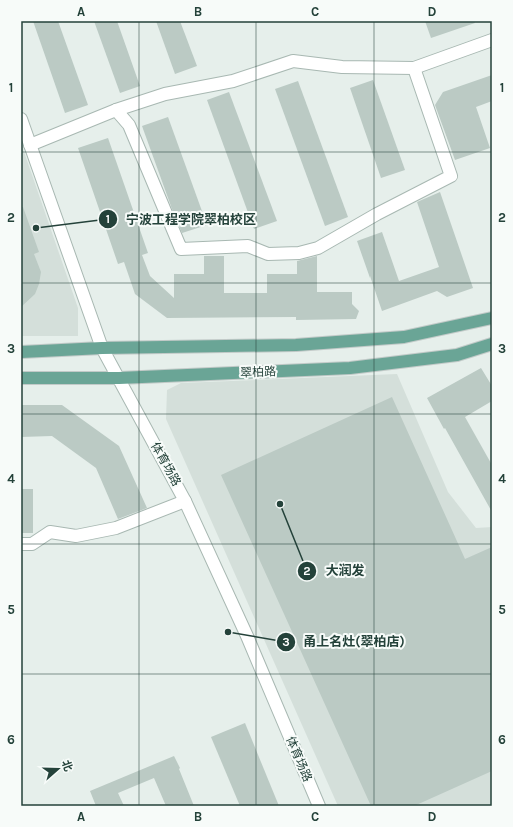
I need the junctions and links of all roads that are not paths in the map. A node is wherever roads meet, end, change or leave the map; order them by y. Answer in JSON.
{"nodes":[{"id":1,"x":492,"y":40,"type":"edge"},
{"id":2,"x":414,"y":68,"type":"junction"},
{"id":3,"x":116,"y":110,"type":"junction"},
{"id":4,"x":21,"y":119,"type":"edge"},
{"id":5,"x":30,"y":145,"type":"junction"},
{"id":6,"x":492,"y":318,"type":"edge"},
{"id":7,"x":492,"y":344,"type":"edge"},
{"id":8,"x":102,"y":348,"type":"junction"},
{"id":9,"x":21,"y":352,"type":"edge"},
{"id":10,"x":21,"y":378,"type":"edge"},
{"id":11,"x":119,"y":378,"type":"junction"},
{"id":12,"x":185,"y":501,"type":"junction"},
{"id":13,"x":21,"y":544,"type":"edge"},
{"id":14,"x":319,"y":806,"type":"edge"}],
"edges":[{"from":1,"to":2,"type":"street"},
{"from":2,"to":3,"type":"street"},
{"from":2,"to":3,"type":"street"},
{"from":3,"to":5,"type":"street"},
{"from":4,"to":5,"type":"street","name":"体育场路"},
{"from":5,"to":8,"type":"street","name":"体育场路"},
{"from":6,"to":8,"type":"main road"},
{"from":7,"to":11,"type":"main road","name":"翠柏路"},
{"from":8,"to":9,"type":"main road"},
{"from":8,"to":11,"type":"street","name":"体育场路"},
{"from":10,"to":11,"type":"main road","name":"翠柏路"},
{"from":11,"to":12,"type":"street","name":"体育场路"},
{"from":12,"to":13,"type":"street"},
{"from":12,"to":14,"type":"street","name":"体育场路"}]}
